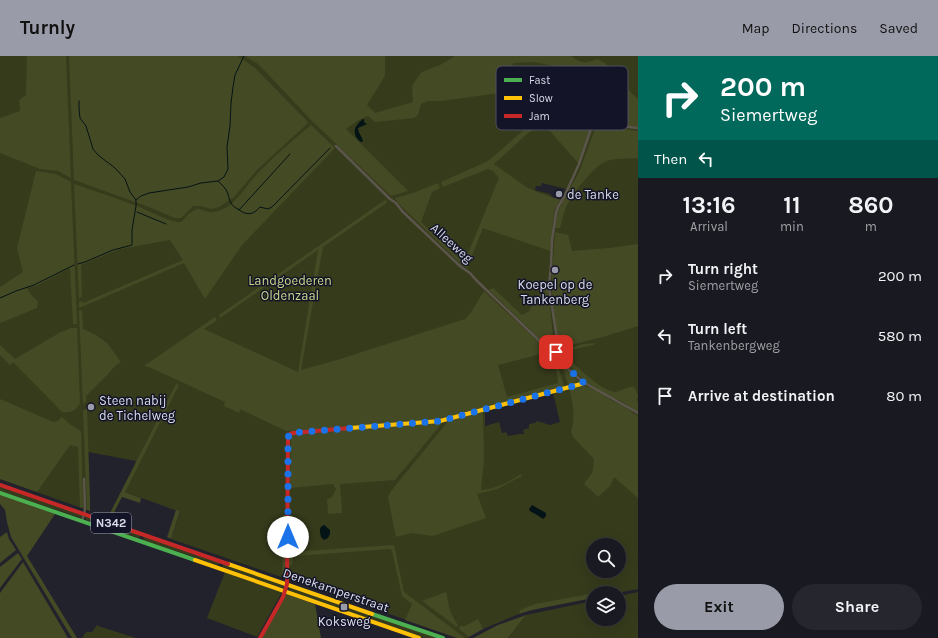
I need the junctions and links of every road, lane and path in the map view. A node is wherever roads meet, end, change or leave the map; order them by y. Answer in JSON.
{"nodes":[{"id":1,"x":628,"y":127,"type":"edge"},
{"id":2,"x":638,"y":128,"type":"edge"},
{"id":3,"x":591,"y":130,"type":"edge"},
{"id":4,"x":336,"y":146,"type":"dead end"},
{"id":5,"x":554,"y":353,"type":"junction"},
{"id":6,"x":583,"y":382,"type":"junction"},
{"id":7,"x":638,"y":413,"type":"edge"},
{"id":8,"x":84,"y":479,"type":"dead end"},
{"id":9,"x":0,"y":485,"type":"edge"},
{"id":10,"x":0,"y":493,"type":"edge"},
{"id":11,"x":84,"y":514,"type":"junction"},
{"id":12,"x":82,"y":521,"type":"junction"},
{"id":13,"x":143,"y":534,"type":"junction"},
{"id":14,"x":140,"y":541,"type":"junction"},
{"id":15,"x":223,"y":561,"type":"junction"},
{"id":16,"x":220,"y":568,"type":"junction"},
{"id":17,"x":287,"y":584,"type":"junction"},
{"id":18,"x":285,"y":591,"type":"junction"},
{"id":19,"x":260,"y":638,"type":"edge"},
{"id":20,"x":419,"y":638,"type":"edge"},
{"id":21,"x":443,"y":638,"type":"edge"}],
"edges":[{"from":1,"to":2,"type":"street"},
{"from":3,"to":5,"type":"street"},
{"from":4,"to":5,"type":"street","name":"Alleeweg"},
{"from":5,"to":6,"type":"street","name":"Alleeweg"},
{"from":6,"to":7,"type":"street","name":"Alleeweg"},
{"from":6,"to":17,"type":"street"},
{"from":8,"to":11,"type":"street"},
{"from":9,"to":11,"type":"street","name":"Denekamperstraat","number":"N342"},
{"from":10,"to":12,"type":"street","name":"Denekamperstraat"},
{"from":11,"to":12,"type":"street"},
{"from":11,"to":13,"type":"street","name":"Denekamperstraat","number":"N342"},
{"from":12,"to":14,"type":"street","name":"Denekamperstraat"},
{"from":13,"to":14,"type":"street"},
{"from":13,"to":15,"type":"street","name":"Denekamperstraat","number":"N342"},
{"from":14,"to":16,"type":"street","name":"Denekamperstraat"},
{"from":15,"to":16,"type":"street"},
{"from":15,"to":17,"type":"street","name":"Denekamperstraat","number":"N342"},
{"from":16,"to":18,"type":"street","name":"Denekamperstraat"},
{"from":17,"to":18,"type":"street"},
{"from":17,"to":21,"type":"street","name":"Denekamperstraat","number":"N342"},
{"from":18,"to":19,"type":"street"},
{"from":18,"to":20,"type":"street","name":"Denekamperstraat"}]}
